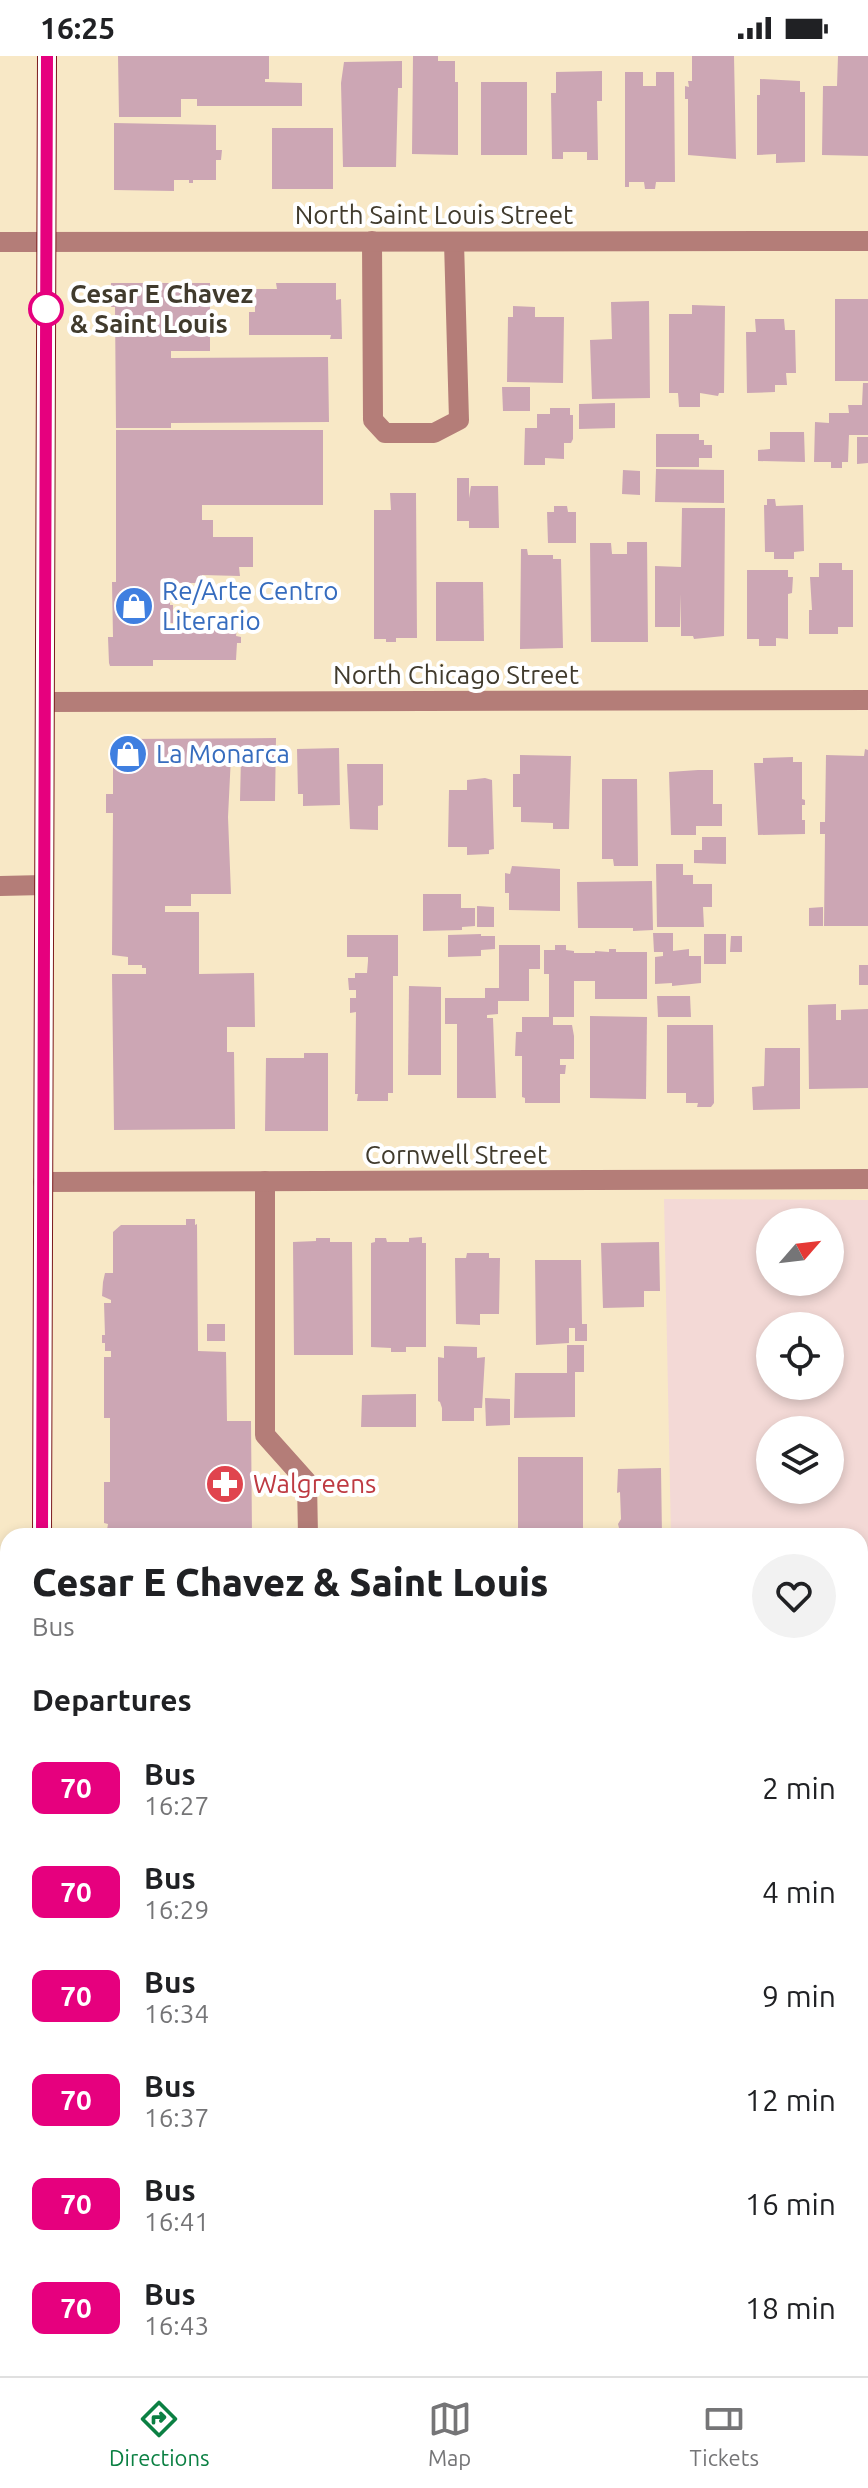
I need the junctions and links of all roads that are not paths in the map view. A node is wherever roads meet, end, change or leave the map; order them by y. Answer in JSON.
{"nodes":[{"id":1,"x":47,"y":56,"type":"edge"},
{"id":2,"x":372,"y":241,"type":"junction"},
{"id":3,"x":868,"y":241,"type":"edge"},
{"id":4,"x":0,"y":242,"type":"edge"},
{"id":5,"x":47,"y":242,"type":"junction"},
{"id":6,"x":454,"y":242,"type":"junction"},
{"id":7,"x":868,"y":700,"type":"edge"},
{"id":8,"x":45,"y":702,"type":"junction"},
{"id":9,"x":44,"y":885,"type":"junction"},
{"id":10,"x":0,"y":886,"type":"edge"},
{"id":11,"x":868,"y":1179,"type":"edge"},
{"id":12,"x":265,"y":1181,"type":"junction"},
{"id":13,"x":43,"y":1182,"type":"junction"},
{"id":14,"x":42,"y":1528,"type":"edge"},
{"id":15,"x":308,"y":1528,"type":"edge"}],
"edges":[{"from":1,"to":5,"type":"main road"},
{"from":2,"to":5,"type":"street","name":"North Saint Louis Street"},
{"from":2,"to":6,"type":"street","name":"North Saint Louis Street"},
{"from":2,"to":6,"type":"street"},
{"from":3,"to":6,"type":"street","name":"North Saint Louis Street"},
{"from":4,"to":5,"type":"street","name":"North Saint Louis Street"},
{"from":5,"to":8,"type":"main road"},
{"from":7,"to":8,"type":"street","name":"North Chicago Street"},
{"from":8,"to":9,"type":"main road"},
{"from":9,"to":10,"type":"street"},
{"from":9,"to":13,"type":"main road"},
{"from":11,"to":12,"type":"street","name":"Cornwell Street"},
{"from":12,"to":13,"type":"street","name":"Cornwell Street"},
{"from":12,"to":15,"type":"street"},
{"from":13,"to":14,"type":"main road"}]}
